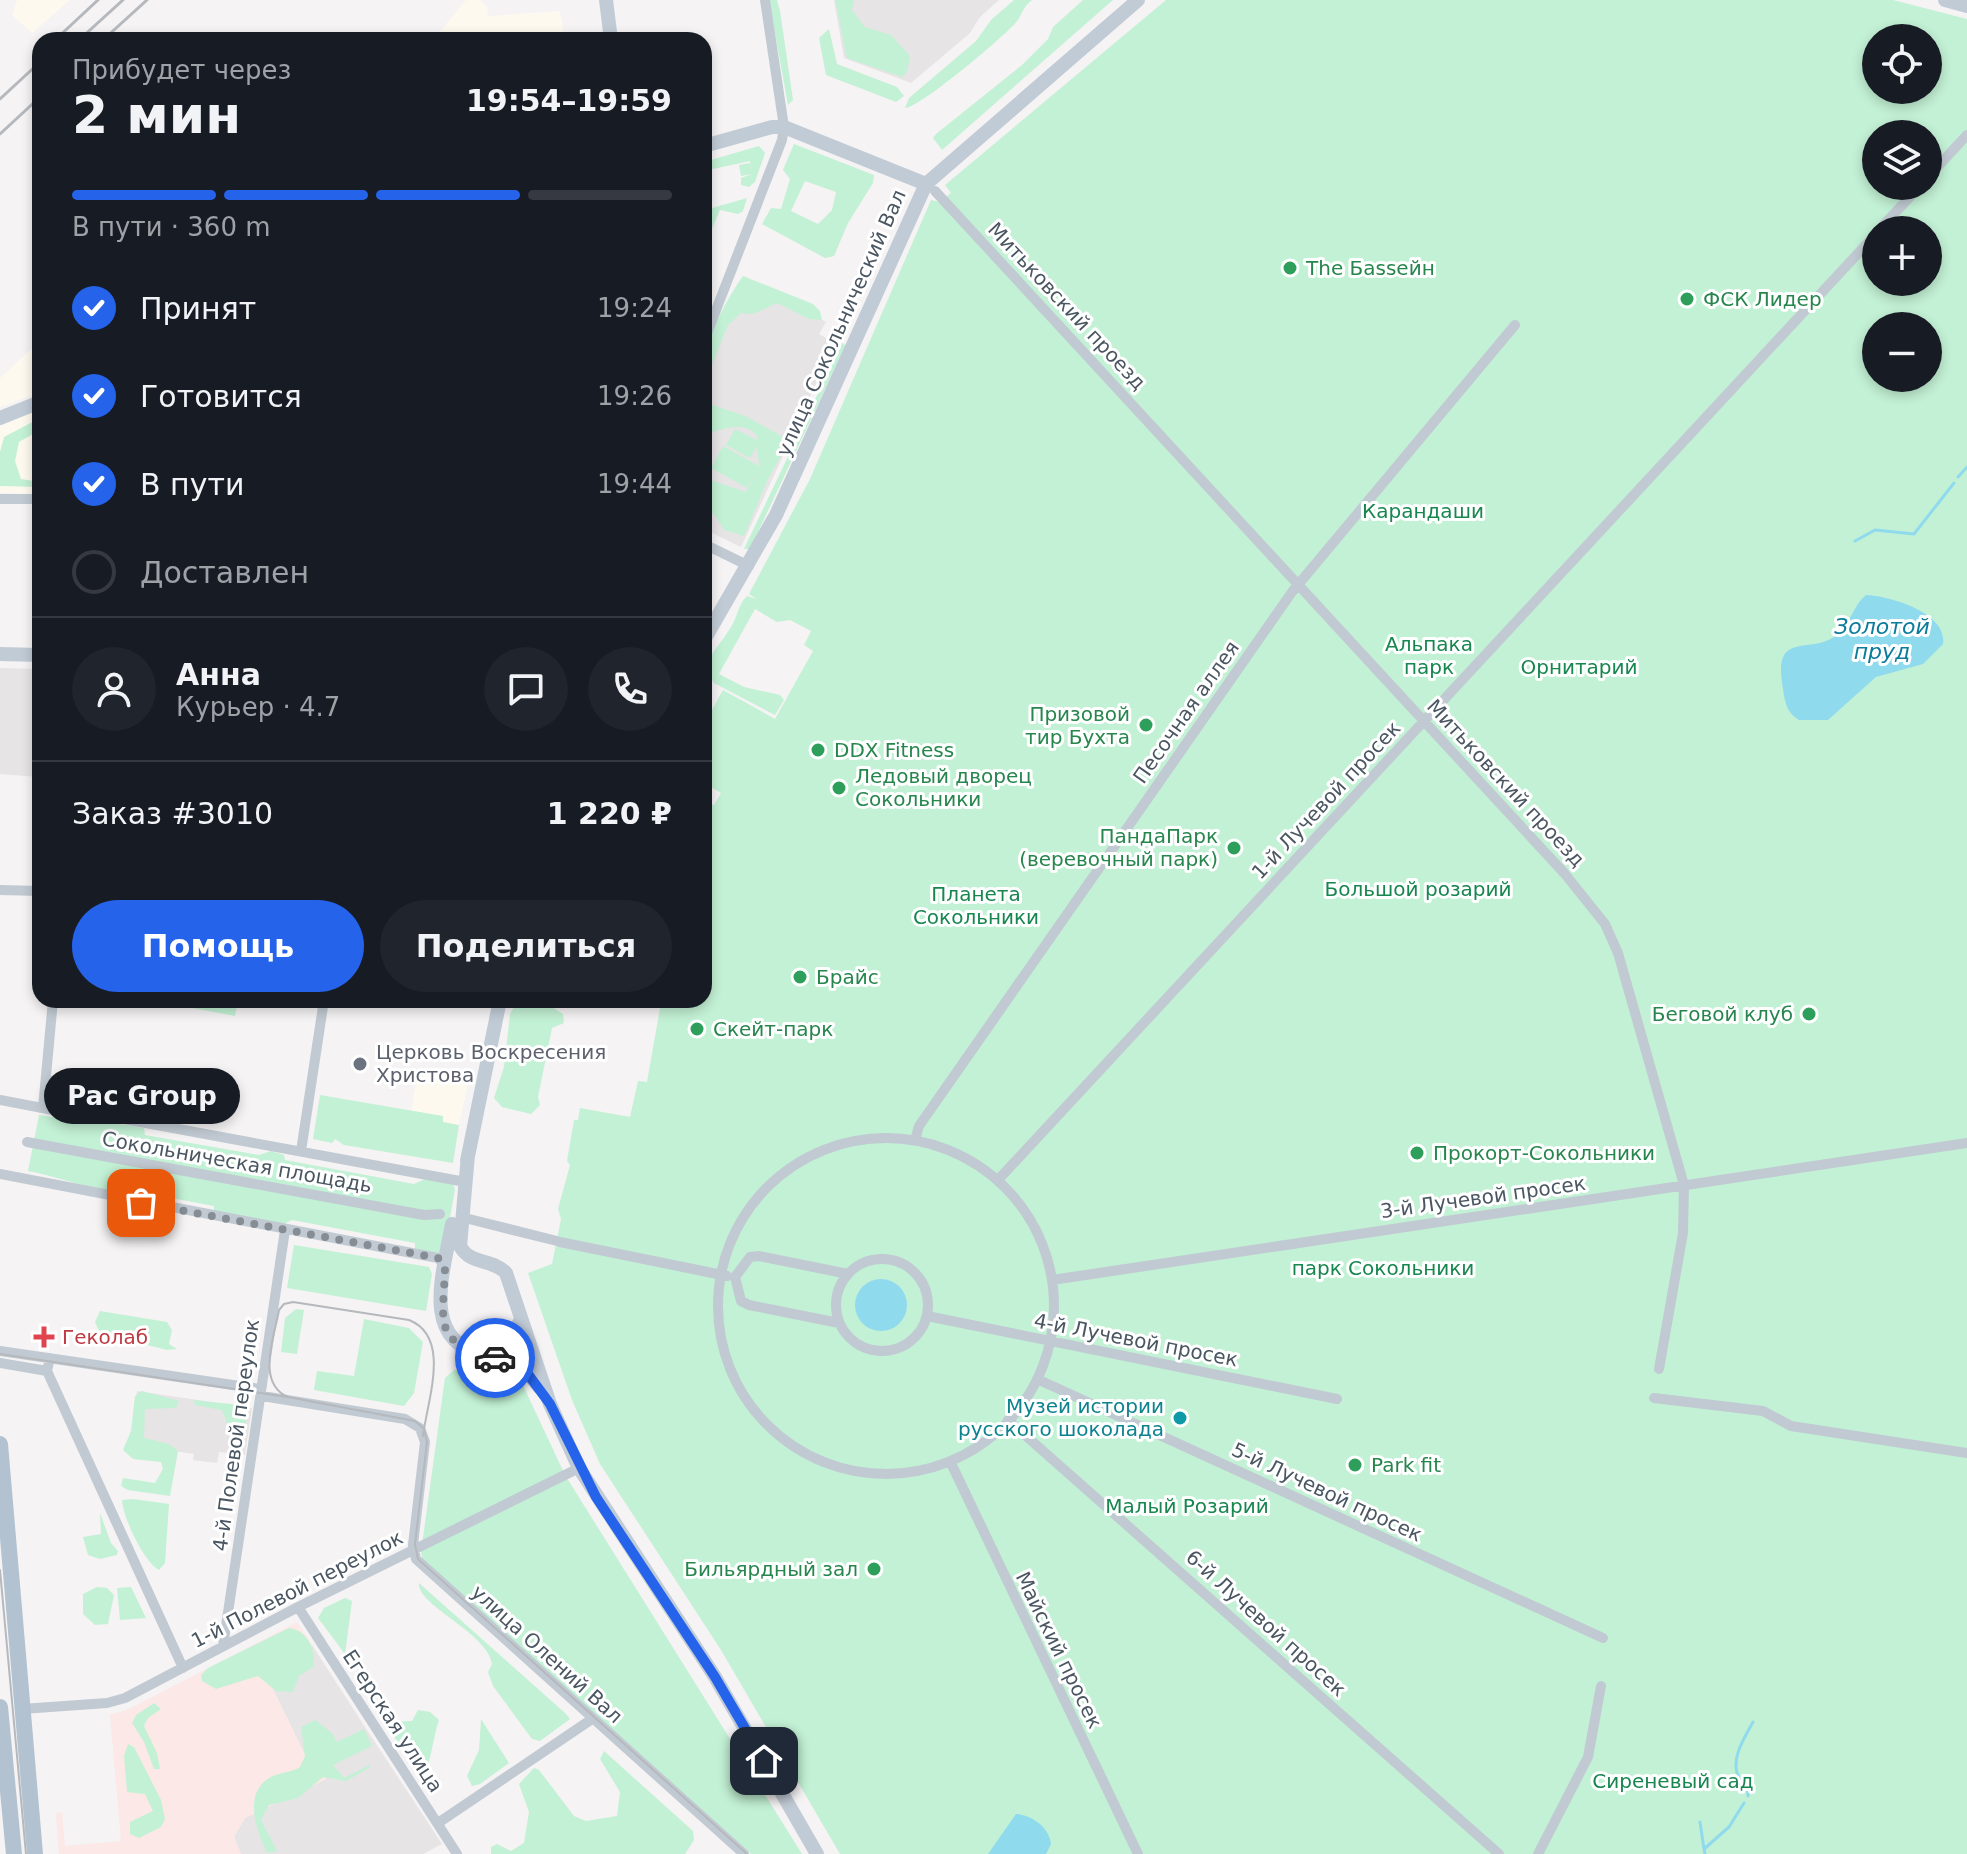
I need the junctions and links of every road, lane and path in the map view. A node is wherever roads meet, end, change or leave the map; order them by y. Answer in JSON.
{"nodes":[{"id":1,"x":606,"y":0,"type":"edge"},
{"id":2,"x":765,"y":0,"type":"edge"},
{"id":3,"x":1138,"y":0,"type":"edge"},
{"id":4,"x":1945,"y":0,"type":"edge"},
{"id":5,"x":1967,"y":6,"type":"edge"},
{"id":6,"x":610,"y":32,"type":"edge"},
{"id":7,"x":784,"y":127,"type":"junction"},
{"id":8,"x":1967,"y":135,"type":"edge"},
{"id":9,"x":712,"y":144,"type":"edge"},
{"id":10,"x":1942,"y":162,"type":"edge"},
{"id":11,"x":931,"y":187,"type":"junction"},
{"id":12,"x":1907,"y":200,"type":"edge"},
{"id":13,"x":1893,"y":216,"type":"edge"},
{"id":14,"x":1862,"y":249,"type":"edge"},
{"id":15,"x":712,"y":320,"type":"edge"},
{"id":16,"x":1515,"y":325,"type":"dead end"},
{"id":17,"x":32,"y":405,"type":"edge"},
{"id":18,"x":0,"y":418,"type":"edge"},
{"id":19,"x":0,"y":499,"type":"edge"},
{"id":20,"x":32,"y":499,"type":"edge"},
{"id":21,"x":712,"y":548,"type":"edge"},
{"id":22,"x":749,"y":566,"type":"junction"},
{"id":23,"x":1298,"y":584,"type":"junction"},
{"id":24,"x":712,"y":627,"type":"edge"},
{"id":25,"x":0,"y":654,"type":"edge"},
{"id":26,"x":32,"y":655,"type":"edge"},
{"id":27,"x":1424,"y":721,"type":"junction"},
{"id":28,"x":0,"y":890,"type":"edge"},
{"id":29,"x":32,"y":891,"type":"edge"},
{"id":30,"x":52,"y":1008,"type":"edge"},
{"id":31,"x":323,"y":1008,"type":"edge"},
{"id":32,"x":498,"y":1008,"type":"edge"},
{"id":33,"x":0,"y":1100,"type":"edge"},
{"id":34,"x":43,"y":1108,"type":"junction"},
{"id":35,"x":915,"y":1140,"type":"junction"},
{"id":36,"x":27,"y":1142,"type":"dead end"},
{"id":37,"x":1967,"y":1143,"type":"edge"},
{"id":38,"x":301,"y":1151,"type":"junction"},
{"id":39,"x":468,"y":1155,"type":"junction"},
{"id":40,"x":0,"y":1176,"type":"edge"},
{"id":41,"x":998,"y":1180,"type":"junction"},
{"id":42,"x":460,"y":1181,"type":"junction"},
{"id":43,"x":1684,"y":1185,"type":"junction"},
{"id":44,"x":466,"y":1197,"type":"junction"},
{"id":45,"x":440,"y":1214,"type":"dead end"},
{"id":46,"x":465,"y":1220,"type":"junction"},
{"id":47,"x":285,"y":1230,"type":"junction"},
{"id":48,"x":445,"y":1266,"type":"junction"},
{"id":49,"x":721,"y":1274,"type":"junction"},
{"id":50,"x":848,"y":1274,"type":"junction"},
{"id":51,"x":735,"y":1277,"type":"junction"},
{"id":52,"x":508,"y":1280,"type":"junction"},
{"id":53,"x":1052,"y":1280,"type":"junction"},
{"id":54,"x":444,"y":1282,"type":"junction"},
{"id":55,"x":520,"y":1315,"type":"junction"},
{"id":56,"x":927,"y":1316,"type":"junction"},
{"id":57,"x":839,"y":1323,"type":"junction"},
{"id":58,"x":1050,"y":1341,"type":"junction"},
{"id":59,"x":0,"y":1351,"type":"edge"},
{"id":60,"x":479,"y":1354,"type":"junction"},
{"id":61,"x":50,"y":1358,"type":"junction"},
{"id":62,"x":0,"y":1363,"type":"edge"},
{"id":63,"x":1659,"y":1369,"type":"dead end"},
{"id":64,"x":47,"y":1371,"type":"junction"},
{"id":65,"x":1037,"y":1379,"type":"junction"},
{"id":66,"x":261,"y":1392,"type":"junction"},
{"id":67,"x":1654,"y":1398,"type":"dead end"},
{"id":68,"x":1337,"y":1399,"type":"dead end"},
{"id":69,"x":550,"y":1404,"type":"junction"},
{"id":70,"x":1008,"y":1420,"type":"junction"},
{"id":71,"x":0,"y":1444,"type":"edge"},
{"id":72,"x":1967,"y":1453,"type":"edge"},
{"id":73,"x":950,"y":1461,"type":"junction"},
{"id":74,"x":579,"y":1468,"type":"junction"},
{"id":75,"x":413,"y":1550,"type":"junction"},
{"id":76,"x":298,"y":1607,"type":"junction"},
{"id":77,"x":1603,"y":1638,"type":"dead end"},
{"id":78,"x":223,"y":1646,"type":"junction"},
{"id":79,"x":183,"y":1668,"type":"junction"},
{"id":80,"x":1601,"y":1686,"type":"dead end"},
{"id":81,"x":0,"y":1707,"type":"edge"},
{"id":82,"x":22,"y":1709,"type":"junction"},
{"id":83,"x":592,"y":1719,"type":"junction"},
{"id":84,"x":438,"y":1823,"type":"junction"},
{"id":85,"x":14,"y":1854,"type":"edge"},
{"id":86,"x":35,"y":1854,"type":"edge"},
{"id":87,"x":457,"y":1854,"type":"edge"},
{"id":88,"x":744,"y":1854,"type":"edge"},
{"id":89,"x":817,"y":1854,"type":"edge"},
{"id":90,"x":1138,"y":1854,"type":"edge"},
{"id":91,"x":1499,"y":1854,"type":"edge"},
{"id":92,"x":1538,"y":1854,"type":"edge"}],
"edges":[{"from":1,"to":6,"type":"main road"},
{"from":2,"to":7,"type":"street"},
{"from":3,"to":11,"type":"main road","name":"улица Сокольнический Вал"},
{"from":4,"to":5,"type":"main road"},
{"from":7,"to":9,"type":"main road"},
{"from":7,"to":11,"type":"main road"},
{"from":7,"to":15,"type":"street"},
{"from":8,"to":10,"type":"street"},
{"from":11,"to":22,"type":"main road","name":"улица Сокольнический Вал"},
{"from":11,"to":23,"type":"street","name":"Митьковский проезд"},
{"from":12,"to":13,"type":"street","name":"1-й Лучевой просек"},
{"from":14,"to":27,"type":"street","name":"1-й Лучевой просек"},
{"from":16,"to":23,"type":"street","name":"Песочная аллея"},
{"from":17,"to":18,"type":"main road"},
{"from":19,"to":20,"type":"street"},
{"from":21,"to":22,"type":"street"},
{"from":22,"to":24,"type":"main road","name":"улица Сокольнический Вал"},
{"from":23,"to":27,"type":"street","name":"Митьковский проезд"},
{"from":23,"to":35,"type":"street","name":"Песочная аллея"},
{"from":25,"to":26,"type":"main road"},
{"from":27,"to":41,"type":"street","name":"1-й Лучевой просек"},
{"from":27,"to":43,"type":"street","name":"Митьковский проезд"},
{"from":28,"to":29,"type":"street"},
{"from":30,"to":34,"type":"street"},
{"from":31,"to":38,"type":"street"},
{"from":32,"to":39,"type":"main road"},
{"from":33,"to":34,"type":"street","name":"Сокольническая площадь"},
{"from":34,"to":38,"type":"street","name":"Сокольническая площадь"},
{"from":35,"to":41,"type":"street"},
{"from":35,"to":49,"type":"street"},
{"from":36,"to":45,"type":"street","name":"Сокольническая площадь"},
{"from":37,"to":43,"type":"street","name":"3-й Лучевой просек"},
{"from":38,"to":42,"type":"street","name":"Сокольническая площадь"},
{"from":39,"to":42,"type":"main road"},
{"from":39,"to":44,"type":"main road"},
{"from":40,"to":47,"type":"street"},
{"from":41,"to":53,"type":"street"},
{"from":42,"to":44,"type":"street"},
{"from":42,"to":48,"type":"main road"},
{"from":43,"to":53,"type":"street","name":"3-й Лучевой просек"},
{"from":43,"to":63,"type":"street","name":"Митьковский проезд"},
{"from":44,"to":46,"type":"main road"},
{"from":46,"to":49,"type":"street"},
{"from":46,"to":52,"type":"main road"},
{"from":47,"to":48,"type":"street"},
{"from":47,"to":66,"type":"street","name":"4-й Полевой переулок"},
{"from":48,"to":54,"type":"main road"},
{"from":49,"to":51,"type":"street"},
{"from":49,"to":73,"type":"street"},
{"from":50,"to":51,"type":"street"},
{"from":50,"to":56,"type":"street"},
{"from":50,"to":57,"type":"street"},
{"from":51,"to":57,"type":"street"},
{"from":52,"to":54,"type":"main road"},
{"from":52,"to":55,"type":"main road"},
{"from":53,"to":58,"type":"street"},
{"from":54,"to":60,"type":"main road"},
{"from":55,"to":60,"type":"main road"},
{"from":55,"to":69,"type":"main road"},
{"from":56,"to":57,"type":"street"},
{"from":56,"to":58,"type":"street","name":"4-й Лучевой просек"},
{"from":58,"to":65,"type":"street"},
{"from":58,"to":68,"type":"street","name":"4-й Лучевой просек"},
{"from":59,"to":61,"type":"street"},
{"from":60,"to":69,"type":"main road"},
{"from":61,"to":64,"type":"street"},
{"from":61,"to":66,"type":"street"},
{"from":62,"to":64,"type":"street"},
{"from":64,"to":79,"type":"street"},
{"from":65,"to":70,"type":"street"},
{"from":65,"to":77,"type":"street","name":"5-й Лучевой просек"},
{"from":66,"to":75,"type":"street"},
{"from":66,"to":78,"type":"street","name":"4-й Полевой переулок"},
{"from":67,"to":72,"type":"street"},
{"from":69,"to":74,"type":"main road"},
{"from":70,"to":73,"type":"street"},
{"from":70,"to":91,"type":"street","name":"6-й Лучевой просек"},
{"from":71,"to":82,"type":"main road"},
{"from":73,"to":90,"type":"street","name":"Майский просек"},
{"from":74,"to":75,"type":"street","name":"1-й Полевой переулок"},
{"from":74,"to":89,"type":"main road"},
{"from":75,"to":76,"type":"street","name":"1-й Полевой переулок"},
{"from":75,"to":83,"type":"street","name":"улица Олений Вал"},
{"from":76,"to":78,"type":"street","name":"1-й Полевой переулок"},
{"from":76,"to":84,"type":"street","name":"Егерская улица"},
{"from":78,"to":79,"type":"street","name":"1-й Полевой переулок"},
{"from":79,"to":82,"type":"street","name":"1-й Полевой переулок"},
{"from":80,"to":92,"type":"street"},
{"from":81,"to":85,"type":"main road"},
{"from":82,"to":86,"type":"main road"},
{"from":83,"to":84,"type":"street"},
{"from":83,"to":88,"type":"street","name":"улица Олений Вал"},
{"from":84,"to":87,"type":"street","name":"Егерская улица"}]}
